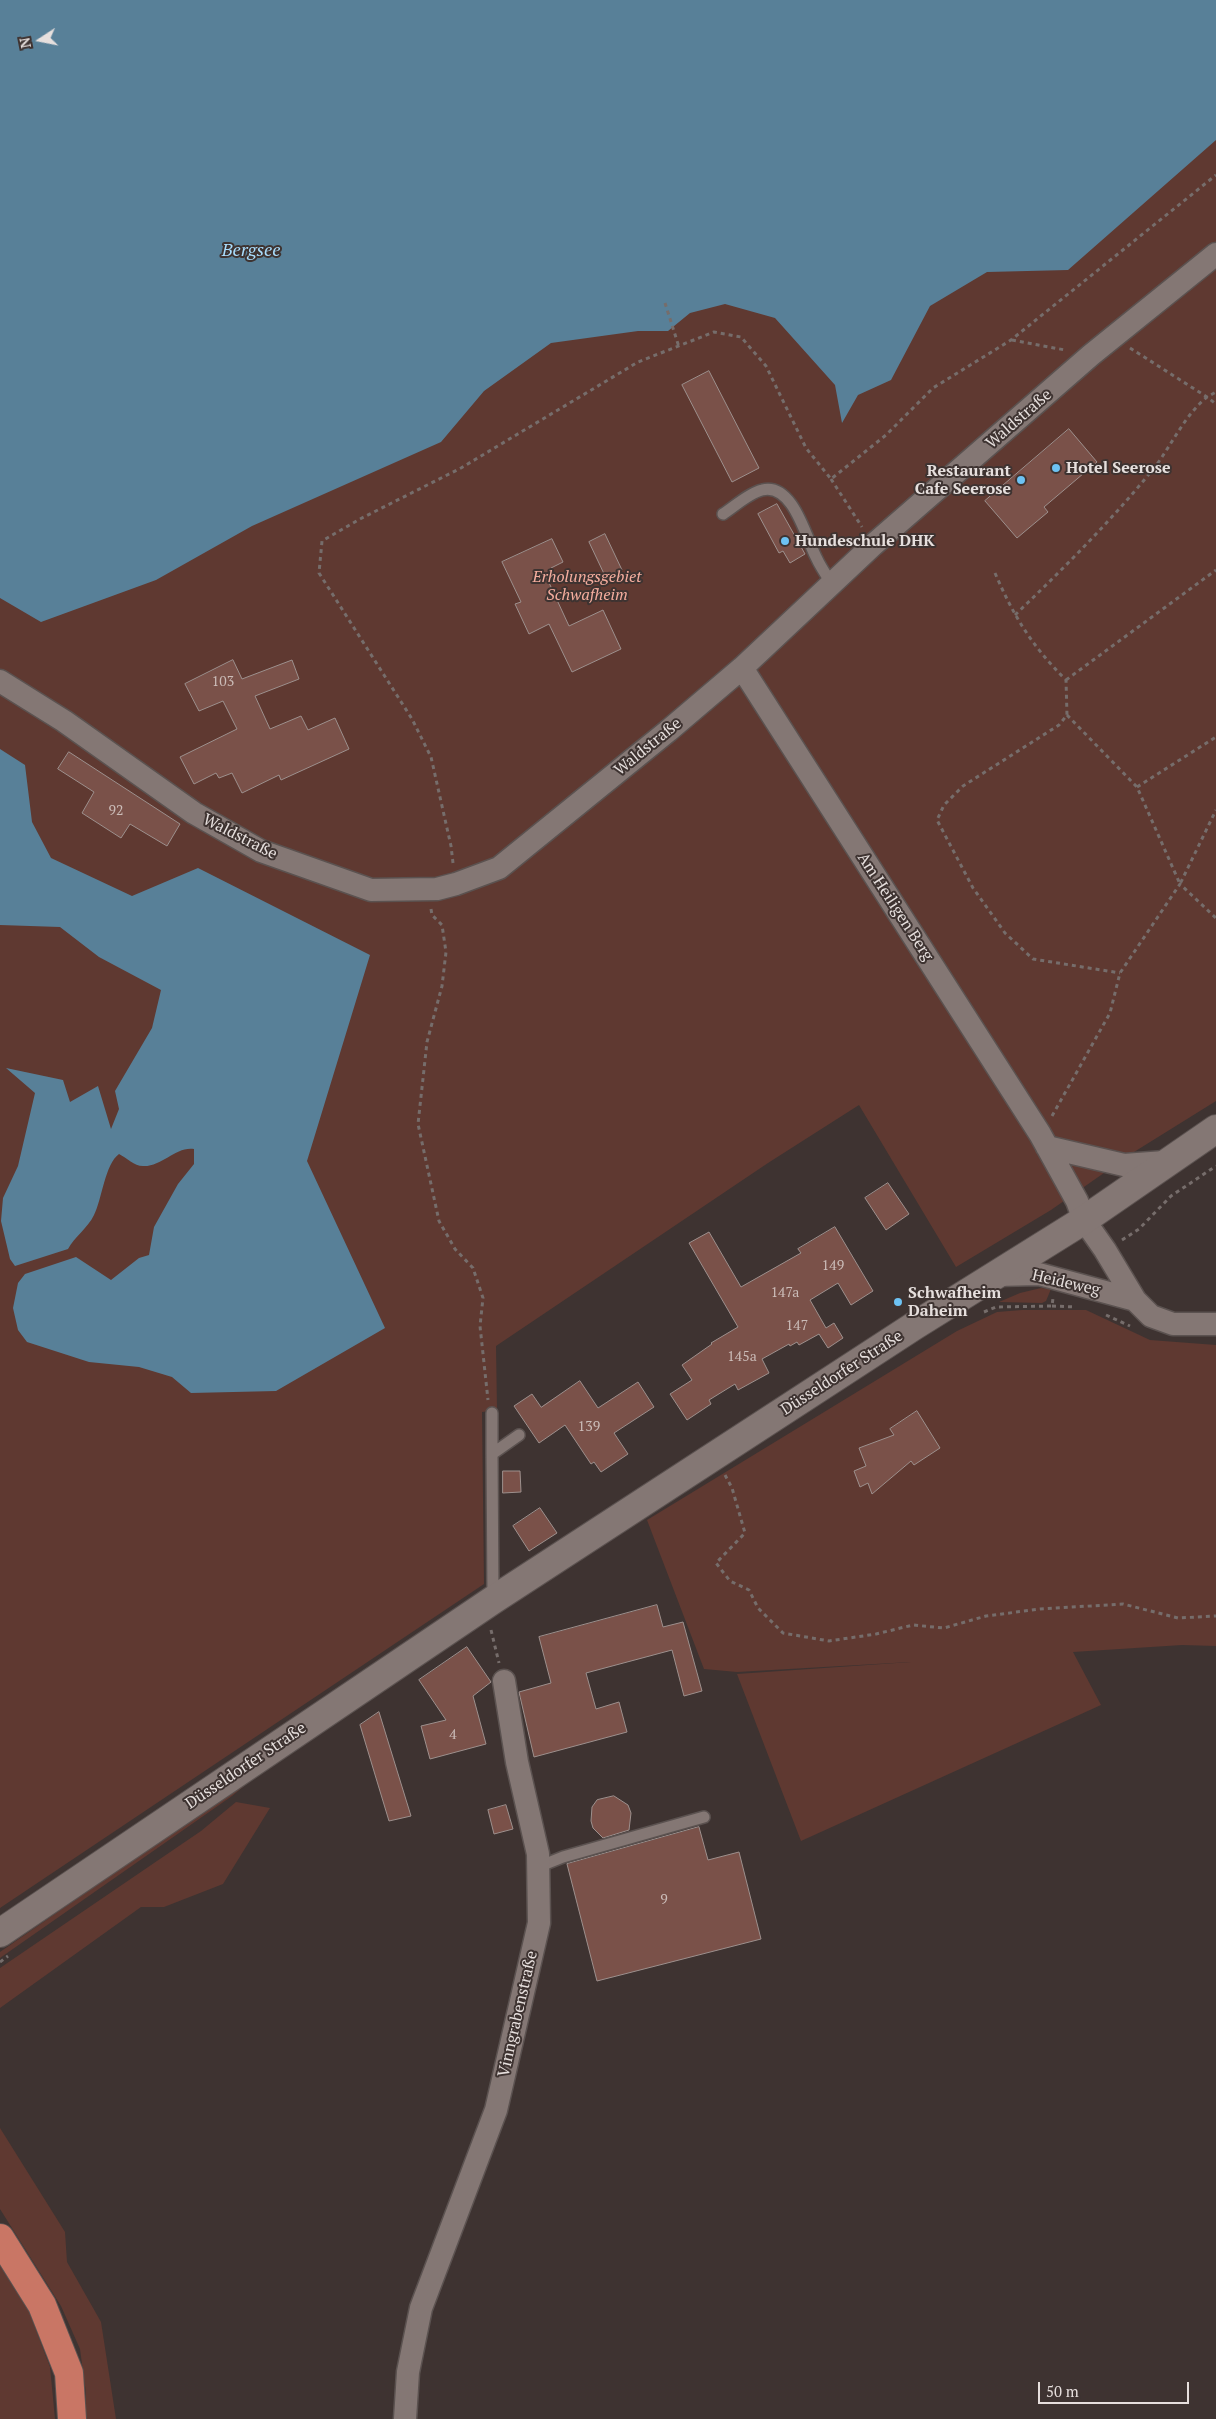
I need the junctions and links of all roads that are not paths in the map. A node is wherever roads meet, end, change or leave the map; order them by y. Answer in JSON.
{"nodes":[{"id":1,"x":1216,"y":254,"type":"edge"},
{"id":2,"x":722,"y":514,"type":"dead end"},
{"id":3,"x":832,"y":584,"type":"junction"},
{"id":4,"x":742,"y":668,"type":"junction"},
{"id":5,"x":0,"y":681,"type":"edge"},
{"id":6,"x":1216,"y":1129,"type":"edge"},
{"id":7,"x":1047,"y":1146,"type":"junction"},
{"id":8,"x":1165,"y":1162,"type":"junction"},
{"id":9,"x":1084,"y":1220,"type":"junction"},
{"id":10,"x":996,"y":1274,"type":"junction"},
{"id":11,"x":1135,"y":1300,"type":"junction"},
{"id":12,"x":1216,"y":1324,"type":"edge"},
{"id":13,"x":492,"y":1413,"type":"road end"},
{"id":14,"x":519,"y":1435,"type":"dead end"},
{"id":15,"x":492,"y":1454,"type":"junction"},
{"id":16,"x":493,"y":1600,"type":"junction"},
{"id":17,"x":504,"y":1681,"type":"road end"},
{"id":18,"x":704,"y":1817,"type":"dead end"},
{"id":19,"x":538,"y":1867,"type":"junction"},
{"id":20,"x":0,"y":1933,"type":"edge"},
{"id":21,"x":0,"y":2238,"type":"edge"},
{"id":22,"x":72,"y":2419,"type":"edge"},
{"id":23,"x":405,"y":2419,"type":"edge"}],
"edges":[{"from":1,"to":3,"type":"street","name":"Waldstraße"},
{"from":2,"to":3,"type":"lane"},
{"from":3,"to":4,"type":"street","name":"Waldstraße"},
{"from":4,"to":5,"type":"street","name":"Waldstraße"},
{"from":4,"to":7,"type":"street","name":"Am Heiligen Berg"},
{"from":6,"to":8,"type":"main road","name":"Düsseldorfer Straße"},
{"from":7,"to":8,"type":"street"},
{"from":7,"to":9,"type":"street","name":"Am Heiligen Berg"},
{"from":8,"to":9,"type":"main road","name":"Düsseldorfer Straße"},
{"from":9,"to":10,"type":"main road","name":"Düsseldorfer Straße"},
{"from":9,"to":11,"type":"street","name":"Heideweg"},
{"from":10,"to":11,"type":"street","name":"Heideweg"},
{"from":10,"to":16,"type":"main road","name":"Düsseldorfer Straße"},
{"from":11,"to":12,"type":"street","name":"Heideweg"},
{"from":13,"to":15,"type":"lane"},
{"from":14,"to":15,"type":"lane"},
{"from":15,"to":16,"type":"lane"},
{"from":16,"to":20,"type":"main road","name":"Düsseldorfer Straße"},
{"from":17,"to":19,"type":"street","name":"Vinngrabenstraße"},
{"from":18,"to":19,"type":"lane"},
{"from":19,"to":23,"type":"street","name":"Vinngrabenstraße"},
{"from":21,"to":22,"type":"highway"}]}
